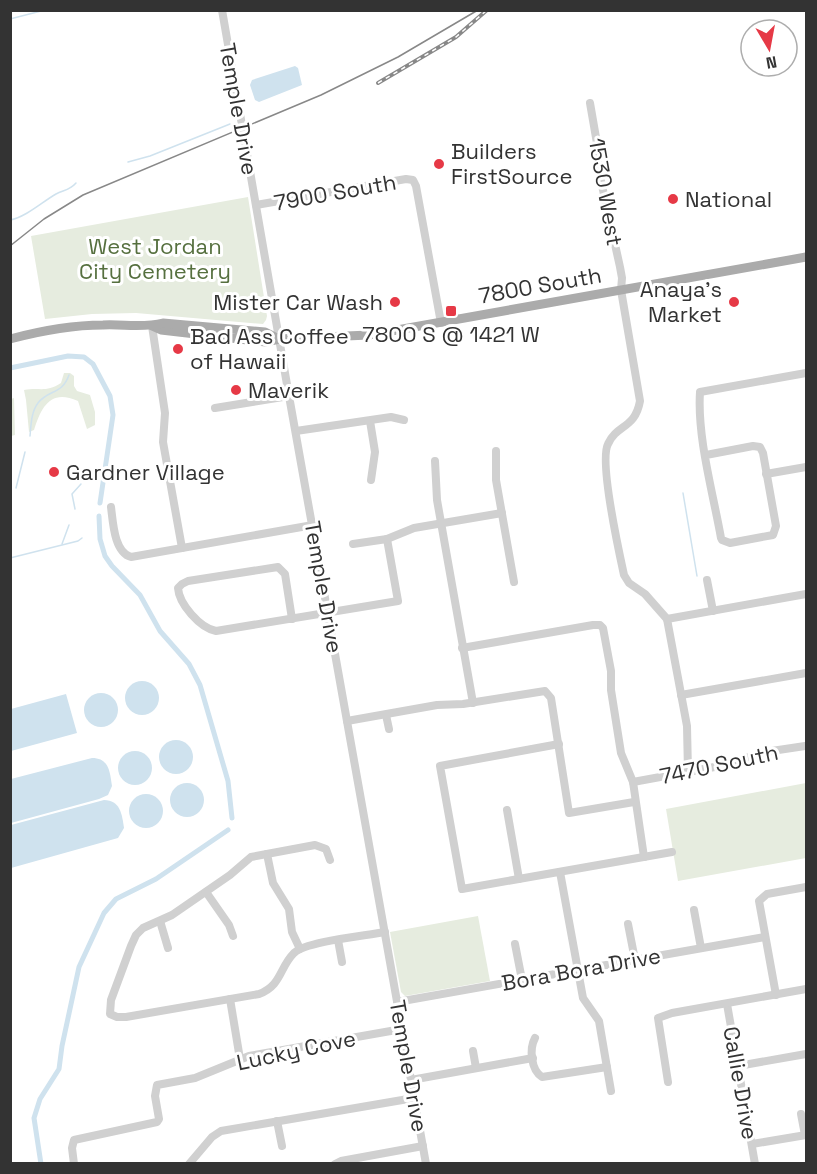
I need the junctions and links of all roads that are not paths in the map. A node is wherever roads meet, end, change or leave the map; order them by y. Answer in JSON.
{"nodes":[{"id":1,"x":222,"y":10,"type":"edge"},
{"id":2,"x":590,"y":103,"type":"dead end"},
{"id":3,"x":256,"y":205,"type":"junction"},
{"id":4,"x":807,"y":257,"type":"edge"},
{"id":5,"x":621,"y":290,"type":"junction"},
{"id":6,"x":441,"y":322,"type":"junction"},
{"id":7,"x":152,"y":326,"type":"junction"},
{"id":8,"x":10,"y":339,"type":"edge"},
{"id":9,"x":279,"y":339,"type":"junction"},
{"id":10,"x":807,"y":373,"type":"edge"},
{"id":11,"x":289,"y":396,"type":"junction"},
{"id":12,"x":215,"y":408,"type":"dead end"},
{"id":13,"x":404,"y":420,"type":"dead end"},
{"id":14,"x":370,"y":421,"type":"junction"},
{"id":15,"x":296,"y":431,"type":"junction"},
{"id":16,"x":496,"y":451,"type":"dead end"},
{"id":17,"x":706,"y":455,"type":"junction"},
{"id":18,"x":435,"y":461,"type":"dead end"},
{"id":19,"x":807,"y":467,"type":"edge"},
{"id":20,"x":766,"y":474,"type":"junction"},
{"id":21,"x":371,"y":480,"type":"dead end"},
{"id":22,"x":111,"y":507,"type":"dead end"},
{"id":23,"x":502,"y":513,"type":"junction"},
{"id":24,"x":441,"y":524,"type":"junction"},
{"id":25,"x":313,"y":525,"type":"junction"},
{"id":26,"x":387,"y":539,"type":"junction"},
{"id":27,"x":353,"y":544,"type":"dead end"},
{"id":28,"x":182,"y":548,"type":"junction"},
{"id":29,"x":707,"y":580,"type":"dead end"},
{"id":30,"x":514,"y":582,"type":"dead end"},
{"id":31,"x":807,"y":594,"type":"edge"},
{"id":32,"x":713,"y":611,"type":"junction"},
{"id":33,"x":328,"y":613,"type":"junction"},
{"id":34,"x":292,"y":619,"type":"junction"},
{"id":35,"x":667,"y":619,"type":"junction"},
{"id":36,"x":462,"y":648,"type":"junction"},
{"id":37,"x":807,"y":673,"type":"edge"},
{"id":38,"x":681,"y":695,"type":"junction"},
{"id":39,"x":473,"y":703,"type":"junction"},
{"id":40,"x":386,"y":715,"type":"junction"},
{"id":41,"x":347,"y":721,"type":"junction"},
{"id":42,"x":389,"y":729,"type":"dead end"},
{"id":43,"x":559,"y":744,"type":"junction"},
{"id":44,"x":805,"y":746,"type":"dead end"},
{"id":45,"x":688,"y":772,"type":"junction"},
{"id":46,"x":633,"y":782,"type":"junction"},
{"id":47,"x":634,"y":802,"type":"junction"},
{"id":48,"x":507,"y":810,"type":"dead end"},
{"id":49,"x":672,"y":852,"type":"dead end"},
{"id":50,"x":267,"y":854,"type":"junction"},
{"id":51,"x":644,"y":857,"type":"junction"},
{"id":52,"x":330,"y":860,"type":"dead end"},
{"id":53,"x":560,"y":872,"type":"junction"},
{"id":54,"x":519,"y":879,"type":"junction"},
{"id":55,"x":807,"y":887,"type":"edge"},
{"id":56,"x":206,"y":892,"type":"junction"},
{"id":57,"x":694,"y":910,"type":"dead end"},
{"id":58,"x":160,"y":921,"type":"junction"},
{"id":59,"x":628,"y":924,"type":"dead end"},
{"id":60,"x":385,"y":932,"type":"junction"},
{"id":61,"x":233,"y":936,"type":"dead end"},
{"id":62,"x":765,"y":937,"type":"junction"},
{"id":63,"x":338,"y":940,"type":"junction"},
{"id":64,"x":515,"y":944,"type":"dead end"},
{"id":65,"x":168,"y":948,"type":"dead end"},
{"id":66,"x":701,"y":948,"type":"junction"},
{"id":67,"x":300,"y":949,"type":"junction"},
{"id":68,"x":635,"y":960,"type":"junction"},
{"id":69,"x":342,"y":962,"type":"dead end"},
{"id":70,"x":578,"y":970,"type":"junction"},
{"id":71,"x":522,"y":980,"type":"junction"},
{"id":72,"x":807,"y":989,"type":"edge"},
{"id":73,"x":776,"y":995,"type":"junction"},
{"id":74,"x":230,"y":999,"type":"junction"},
{"id":75,"x":397,"y":1002,"type":"junction"},
{"id":76,"x":727,"y":1004,"type":"junction"},
{"id":77,"x":402,"y":1029,"type":"junction"},
{"id":78,"x":535,"y":1038,"type":"dead end"},
{"id":79,"x":473,"y":1051,"type":"dead end"},
{"id":80,"x":807,"y":1054,"type":"edge"},
{"id":81,"x":533,"y":1058,"type":"junction"},
{"id":82,"x":240,"y":1059,"type":"junction"},
{"id":83,"x":738,"y":1066,"type":"junction"},
{"id":84,"x":607,"y":1067,"type":"junction"},
{"id":85,"x":476,"y":1068,"type":"junction"},
{"id":86,"x":411,"y":1080,"type":"junction"},
{"id":87,"x":668,"y":1082,"type":"dead end"},
{"id":88,"x":611,"y":1090,"type":"dead end"},
{"id":89,"x":414,"y":1098,"type":"junction"},
{"id":90,"x":801,"y":1114,"type":"dead end"},
{"id":91,"x":277,"y":1121,"type":"junction"},
{"id":92,"x":806,"y":1135,"type":"edge"},
{"id":93,"x":752,"y":1144,"type":"junction"},
{"id":94,"x":282,"y":1146,"type":"dead end"},
{"id":95,"x":423,"y":1146,"type":"junction"},
{"id":96,"x":74,"y":1164,"type":"edge"},
{"id":97,"x":189,"y":1164,"type":"edge"},
{"id":98,"x":335,"y":1164,"type":"edge"},
{"id":99,"x":426,"y":1164,"type":"edge"},
{"id":100,"x":755,"y":1164,"type":"edge"}],
"edges":[{"from":1,"to":3,"type":"street","name":"Temple Drive"},
{"from":2,"to":5,"type":"street","name":"1530 West"},
{"from":3,"to":6,"type":"street","name":"7900 South"},
{"from":3,"to":9,"type":"street","name":"Temple Drive"},
{"from":4,"to":5,"type":"main road","name":"7800 South"},
{"from":5,"to":6,"type":"main road","name":"7800 South"},
{"from":5,"to":35,"type":"street","name":"1530 West"},
{"from":6,"to":9,"type":"main road","name":"7800 South"},
{"from":7,"to":8,"type":"main road","name":"7800 South"},
{"from":7,"to":9,"type":"main road","name":"7800 South"},
{"from":7,"to":28,"type":"street"},
{"from":9,"to":11,"type":"street","name":"Temple Drive"},
{"from":10,"to":17,"type":"street"},
{"from":11,"to":12,"type":"street"},
{"from":11,"to":15,"type":"street","name":"Temple Drive"},
{"from":13,"to":14,"type":"street"},
{"from":14,"to":15,"type":"street"},
{"from":14,"to":21,"type":"street"},
{"from":15,"to":25,"type":"street","name":"Temple Drive"},
{"from":16,"to":23,"type":"street"},
{"from":17,"to":20,"type":"street"},
{"from":17,"to":20,"type":"street"},
{"from":18,"to":24,"type":"street"},
{"from":19,"to":20,"type":"street"},
{"from":22,"to":28,"type":"street"},
{"from":23,"to":24,"type":"street"},
{"from":23,"to":30,"type":"street"},
{"from":24,"to":26,"type":"street"},
{"from":24,"to":36,"type":"street"},
{"from":25,"to":28,"type":"street"},
{"from":25,"to":33,"type":"street","name":"Temple Drive"},
{"from":26,"to":27,"type":"street"},
{"from":26,"to":33,"type":"street"},
{"from":29,"to":32,"type":"street"},
{"from":31,"to":32,"type":"street"},
{"from":32,"to":35,"type":"street"},
{"from":33,"to":34,"type":"street"},
{"from":33,"to":41,"type":"street","name":"Temple Drive"},
{"from":34,"to":34,"type":"street"},
{"from":35,"to":38,"type":"street"},
{"from":36,"to":39,"type":"street"},
{"from":36,"to":46,"type":"street"},
{"from":37,"to":38,"type":"street"},
{"from":38,"to":45,"type":"street"},
{"from":39,"to":40,"type":"street"},
{"from":39,"to":43,"type":"street"},
{"from":40,"to":41,"type":"street"},
{"from":40,"to":42,"type":"street"},
{"from":41,"to":60,"type":"street","name":"Temple Drive"},
{"from":43,"to":47,"type":"street"},
{"from":43,"to":54,"type":"street"},
{"from":44,"to":45,"type":"street","name":"7470 South"},
{"from":45,"to":46,"type":"street","name":"7470 South"},
{"from":46,"to":47,"type":"street"},
{"from":47,"to":51,"type":"street"},
{"from":48,"to":54,"type":"street"},
{"from":49,"to":51,"type":"street"},
{"from":50,"to":52,"type":"street"},
{"from":50,"to":56,"type":"street"},
{"from":50,"to":67,"type":"street"},
{"from":51,"to":53,"type":"street"},
{"from":53,"to":54,"type":"street"},
{"from":53,"to":70,"type":"street"},
{"from":55,"to":62,"type":"street"},
{"from":56,"to":58,"type":"street"},
{"from":56,"to":61,"type":"street"},
{"from":57,"to":66,"type":"street"},
{"from":58,"to":65,"type":"street"},
{"from":58,"to":74,"type":"street"},
{"from":59,"to":68,"type":"street"},
{"from":60,"to":63,"type":"street"},
{"from":60,"to":75,"type":"street","name":"Temple Drive"},
{"from":62,"to":66,"type":"street","name":"Bora Bora Drive"},
{"from":62,"to":73,"type":"street"},
{"from":63,"to":67,"type":"street"},
{"from":63,"to":69,"type":"street"},
{"from":64,"to":71,"type":"street"},
{"from":66,"to":68,"type":"street","name":"Bora Bora Drive"},
{"from":67,"to":74,"type":"street"},
{"from":68,"to":70,"type":"street","name":"Bora Bora Drive"},
{"from":70,"to":71,"type":"street","name":"Bora Bora Drive"},
{"from":70,"to":84,"type":"street"},
{"from":71,"to":75,"type":"street","name":"Bora Bora Drive"},
{"from":72,"to":73,"type":"street"},
{"from":73,"to":76,"type":"street"},
{"from":74,"to":82,"type":"street"},
{"from":75,"to":77,"type":"street","name":"Temple Drive"},
{"from":76,"to":83,"type":"street","name":"Callie Drive"},
{"from":76,"to":87,"type":"street"},
{"from":77,"to":82,"type":"street","name":"Lucky Cove"},
{"from":77,"to":86,"type":"street","name":"Temple Drive"},
{"from":78,"to":81,"type":"street"},
{"from":79,"to":85,"type":"street"},
{"from":80,"to":83,"type":"street"},
{"from":81,"to":84,"type":"street"},
{"from":81,"to":85,"type":"street"},
{"from":82,"to":96,"type":"street","name":"Lucky Cove"},
{"from":83,"to":93,"type":"street","name":"Callie Drive"},
{"from":84,"to":88,"type":"street"},
{"from":85,"to":86,"type":"street"},
{"from":86,"to":89,"type":"street","name":"Temple Drive"},
{"from":89,"to":91,"type":"street"},
{"from":89,"to":95,"type":"street","name":"Temple Drive"},
{"from":90,"to":92,"type":"street"},
{"from":91,"to":94,"type":"street"},
{"from":91,"to":97,"type":"street"},
{"from":92,"to":93,"type":"street"},
{"from":93,"to":100,"type":"street","name":"Callie Drive"},
{"from":95,"to":98,"type":"street"},
{"from":95,"to":99,"type":"street","name":"Temple Drive"}]}
